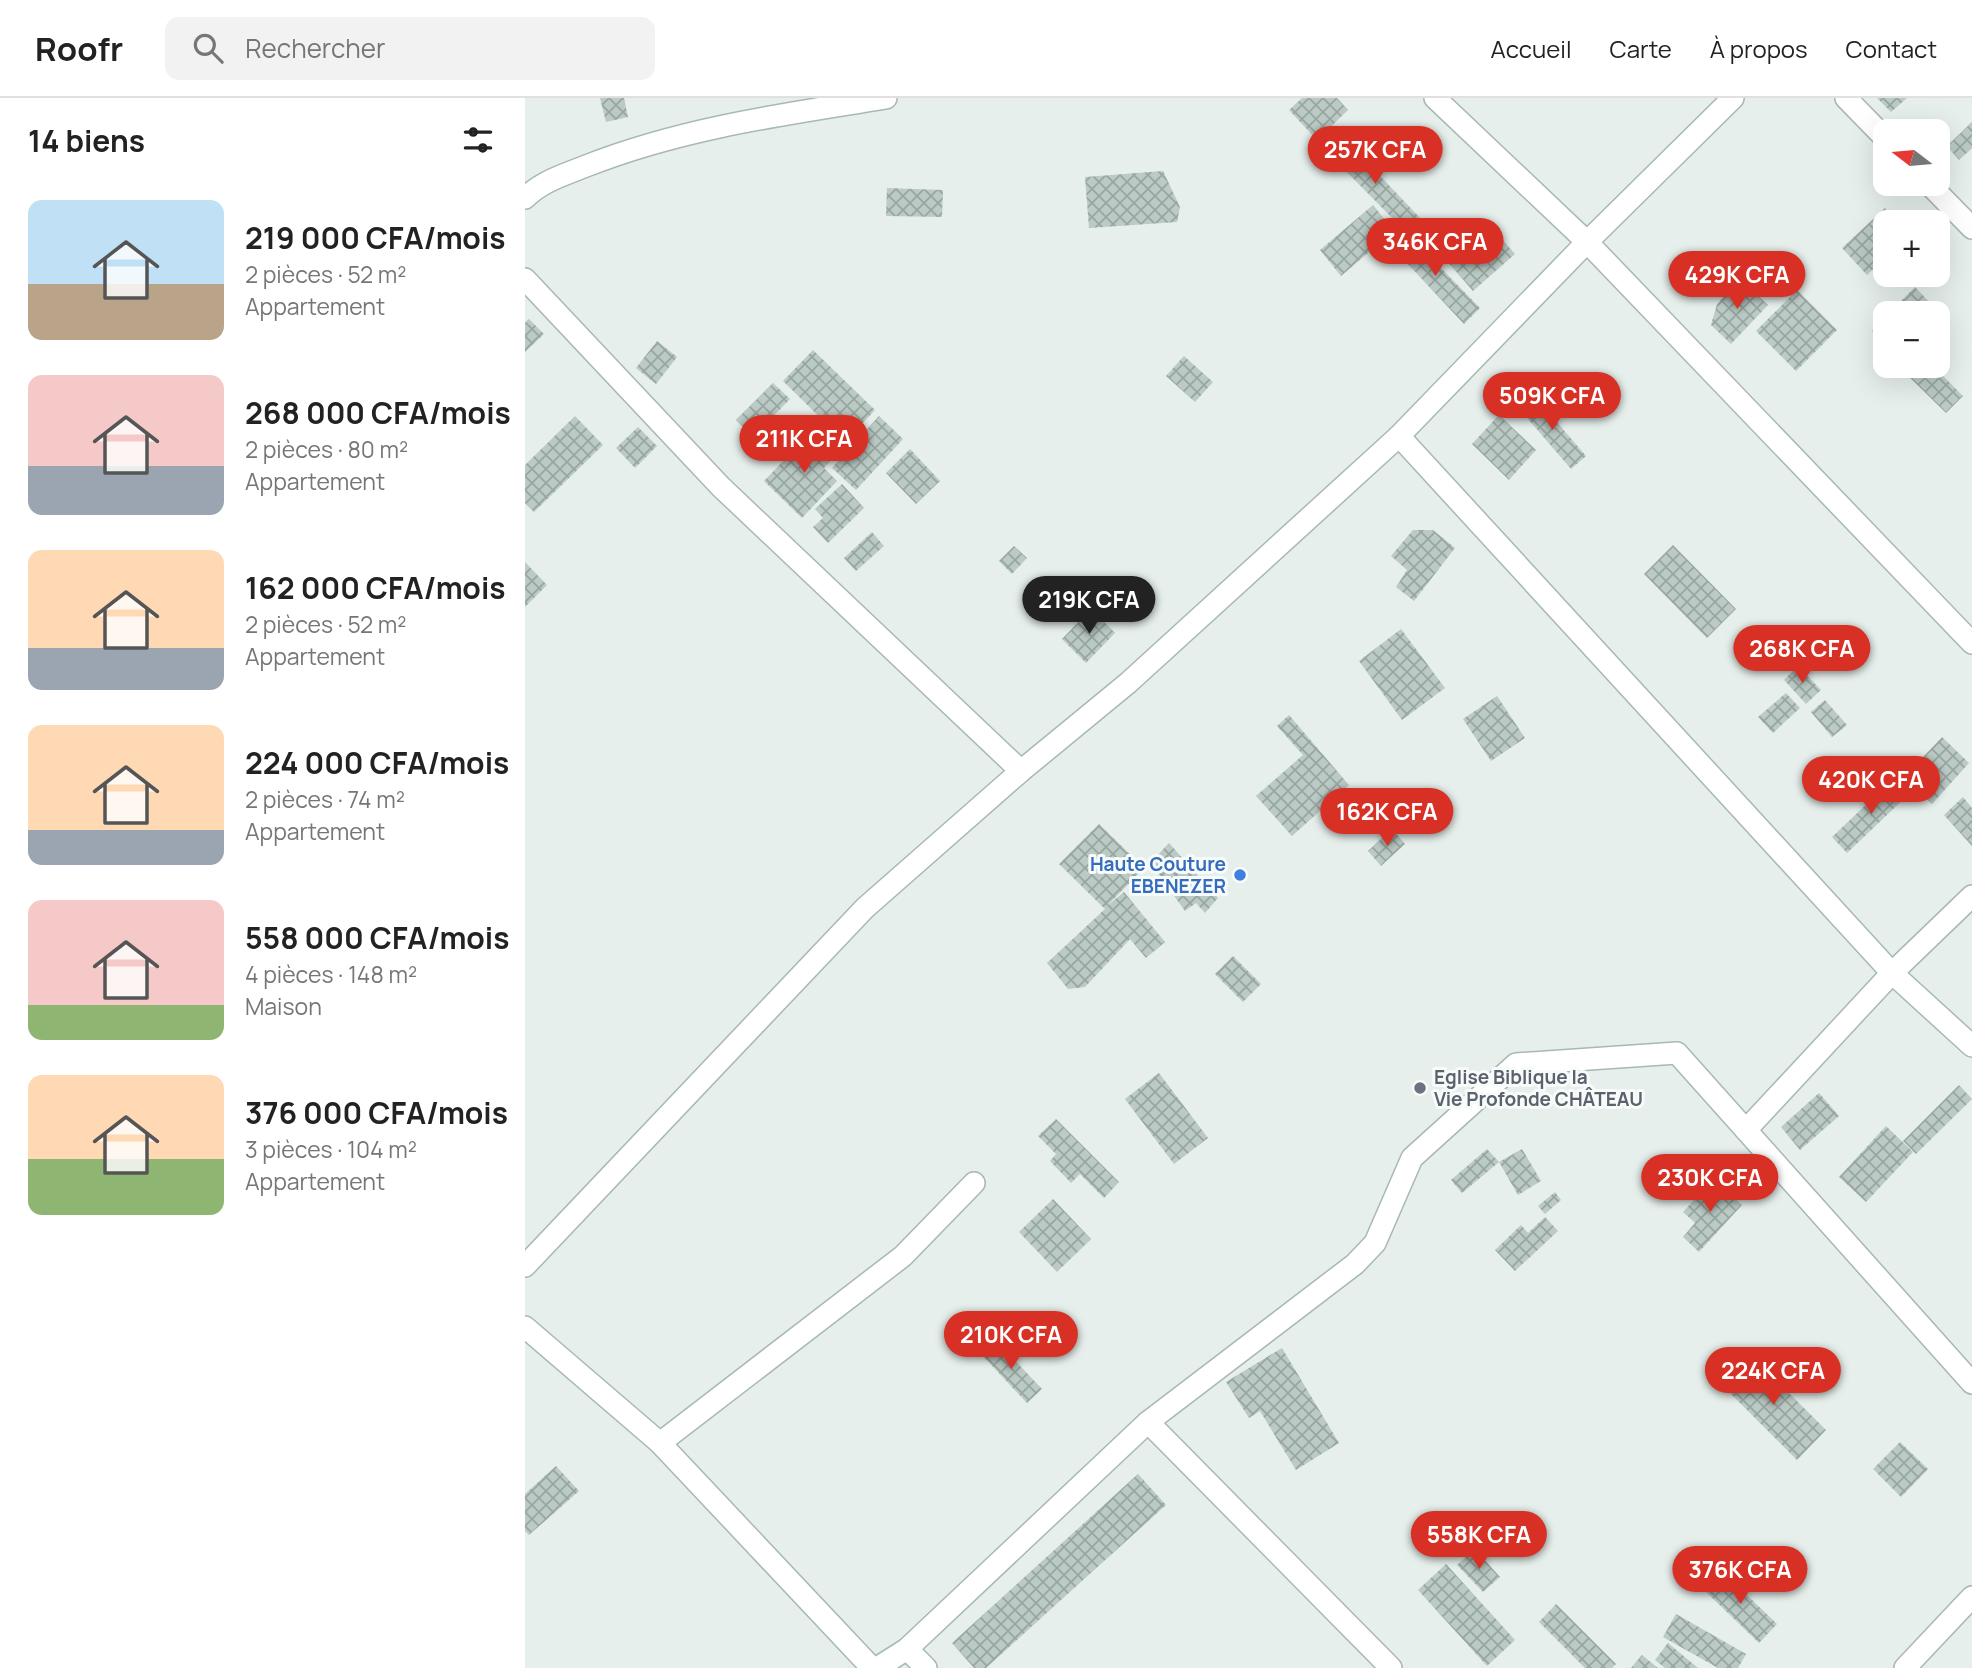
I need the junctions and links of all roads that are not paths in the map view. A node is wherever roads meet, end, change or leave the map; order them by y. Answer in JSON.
{"nodes":[{"id":1,"x":886,"y":98,"type":"edge"},
{"id":2,"x":1435,"y":98,"type":"edge"},
{"id":3,"x":1733,"y":98,"type":"edge"},
{"id":4,"x":1846,"y":98,"type":"edge"},
{"id":5,"x":1873,"y":126,"type":"edge"},
{"id":6,"x":1941,"y":196,"type":"edge"},
{"id":7,"x":525,"y":198,"type":"edge"},
{"id":8,"x":1972,"y":228,"type":"edge"},
{"id":9,"x":1587,"y":242,"type":"junction"},
{"id":10,"x":525,"y":279,"type":"edge"},
{"id":11,"x":1399,"y":436,"type":"junction"},
{"id":12,"x":1972,"y":643,"type":"edge"},
{"id":13,"x":1021,"y":771,"type":"junction"},
{"id":14,"x":1972,"y":896,"type":"edge"},
{"id":15,"x":1892,"y":973,"type":"junction"},
{"id":16,"x":1972,"y":1046,"type":"edge"},
{"id":17,"x":1746,"y":1130,"type":"junction"},
{"id":18,"x":974,"y":1183,"type":"dead end"},
{"id":19,"x":525,"y":1266,"type":"edge"},
{"id":20,"x":525,"y":1327,"type":"edge"},
{"id":21,"x":1972,"y":1383,"type":"edge"},
{"id":22,"x":1148,"y":1422,"type":"junction"},
{"id":23,"x":660,"y":1443,"type":"junction"},
{"id":24,"x":1972,"y":1597,"type":"edge"},
{"id":25,"x":907,"y":1649,"type":"junction"},
{"id":26,"x":874,"y":1668,"type":"edge"},
{"id":27,"x":926,"y":1668,"type":"edge"},
{"id":28,"x":1391,"y":1668,"type":"edge"},
{"id":29,"x":1905,"y":1668,"type":"edge"}],
"edges":[{"from":1,"to":7,"type":"street"},
{"from":2,"to":9,"type":"street"},
{"from":3,"to":9,"type":"street"},
{"from":4,"to":5,"type":"street"},
{"from":6,"to":8,"type":"street"},
{"from":9,"to":11,"type":"street"},
{"from":9,"to":12,"type":"street"},
{"from":10,"to":13,"type":"street"},
{"from":11,"to":13,"type":"street"},
{"from":11,"to":15,"type":"street"},
{"from":13,"to":19,"type":"street"},
{"from":14,"to":15,"type":"street"},
{"from":15,"to":16,"type":"street"},
{"from":15,"to":17,"type":"street"},
{"from":17,"to":21,"type":"street"},
{"from":17,"to":22,"type":"street"},
{"from":18,"to":23,"type":"street"},
{"from":20,"to":23,"type":"street"},
{"from":22,"to":25,"type":"street"},
{"from":22,"to":28,"type":"street"},
{"from":23,"to":26,"type":"street"},
{"from":24,"to":29,"type":"street"},
{"from":25,"to":26,"type":"street"},
{"from":25,"to":27,"type":"street"}]}
